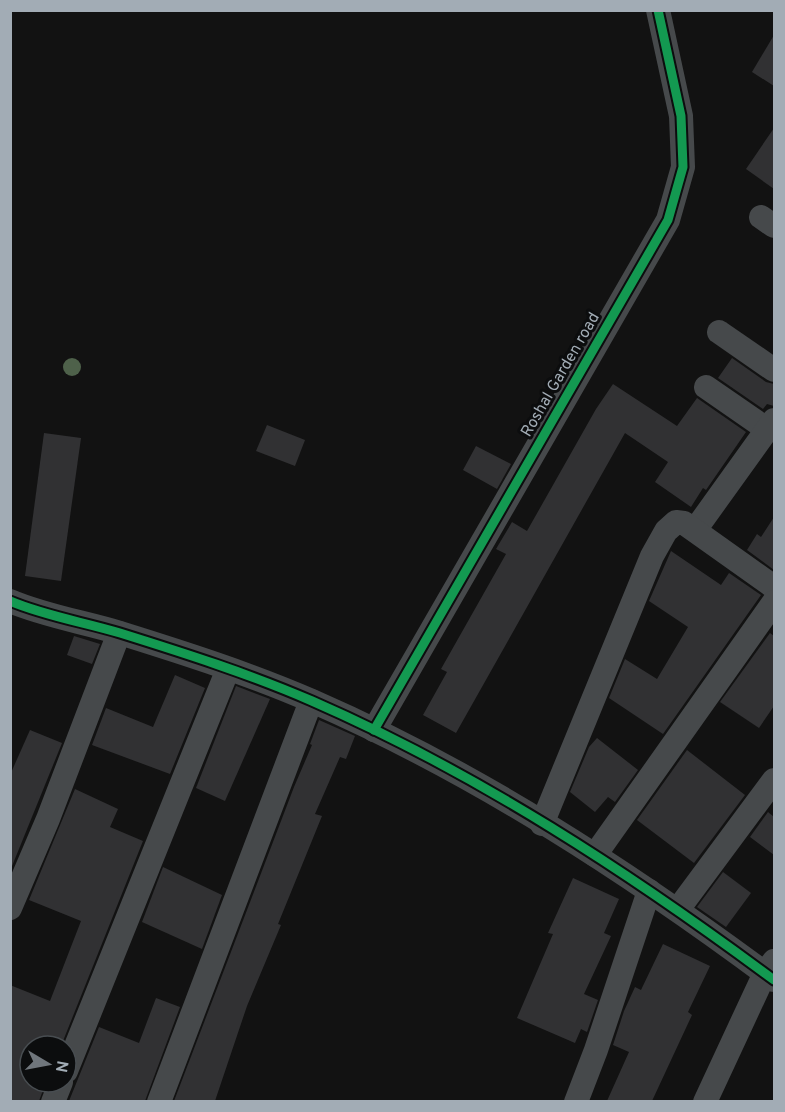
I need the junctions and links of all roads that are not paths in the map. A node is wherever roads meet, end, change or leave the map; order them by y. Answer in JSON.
{"nodes":[{"id":1,"x":658,"y":10,"type":"edge"},
{"id":2,"x":720,"y":332,"type":"dead end"},
{"id":3,"x":774,"y":370,"type":"edge"},
{"id":4,"x":706,"y":387,"type":"dead end"},
{"id":5,"x":771,"y":425,"type":"edge"},
{"id":6,"x":695,"y":530,"type":"junction"},
{"id":7,"x":774,"y":587,"type":"edge"},
{"id":8,"x":774,"y":602,"type":"edge"},
{"id":9,"x":13,"y":610,"type":"edge"},
{"id":10,"x":119,"y":633,"type":"junction"},
{"id":11,"x":228,"y":669,"type":"junction"},
{"id":12,"x":311,"y":701,"type":"junction"},
{"id":13,"x":374,"y":730,"type":"junction"},
{"id":14,"x":774,"y":780,"type":"edge"},
{"id":15,"x":542,"y":824,"type":"junction"},
{"id":16,"x":595,"y":855,"type":"junction"},
{"id":17,"x":649,"y":891,"type":"junction"},
{"id":18,"x":679,"y":908,"type":"junction"},
{"id":19,"x":10,"y":909,"type":"edge"},
{"id":20,"x":771,"y":971,"type":"edge"},
{"id":21,"x":78,"y":1041,"type":"edge"},
{"id":22,"x":159,"y":1101,"type":"edge"},
{"id":23,"x":576,"y":1101,"type":"edge"},
{"id":24,"x":705,"y":1101,"type":"edge"}],
"edges":[{"from":1,"to":13,"type":"street","name":"Roshal Garden road"},
{"from":2,"to":3,"type":"street"},
{"from":4,"to":5,"type":"street"},
{"from":5,"to":6,"type":"street"},
{"from":6,"to":7,"type":"street"},
{"from":6,"to":15,"type":"street"},
{"from":8,"to":16,"type":"street"},
{"from":9,"to":10,"type":"street"},
{"from":10,"to":11,"type":"street"},
{"from":10,"to":19,"type":"street"},
{"from":11,"to":12,"type":"street"},
{"from":11,"to":21,"type":"street"},
{"from":12,"to":13,"type":"street"},
{"from":12,"to":22,"type":"street"},
{"from":13,"to":15,"type":"street"},
{"from":14,"to":18,"type":"street"},
{"from":15,"to":16,"type":"street"},
{"from":16,"to":17,"type":"street"},
{"from":17,"to":18,"type":"street"},
{"from":17,"to":23,"type":"street"},
{"from":18,"to":20,"type":"street"},
{"from":20,"to":24,"type":"street"}]}
